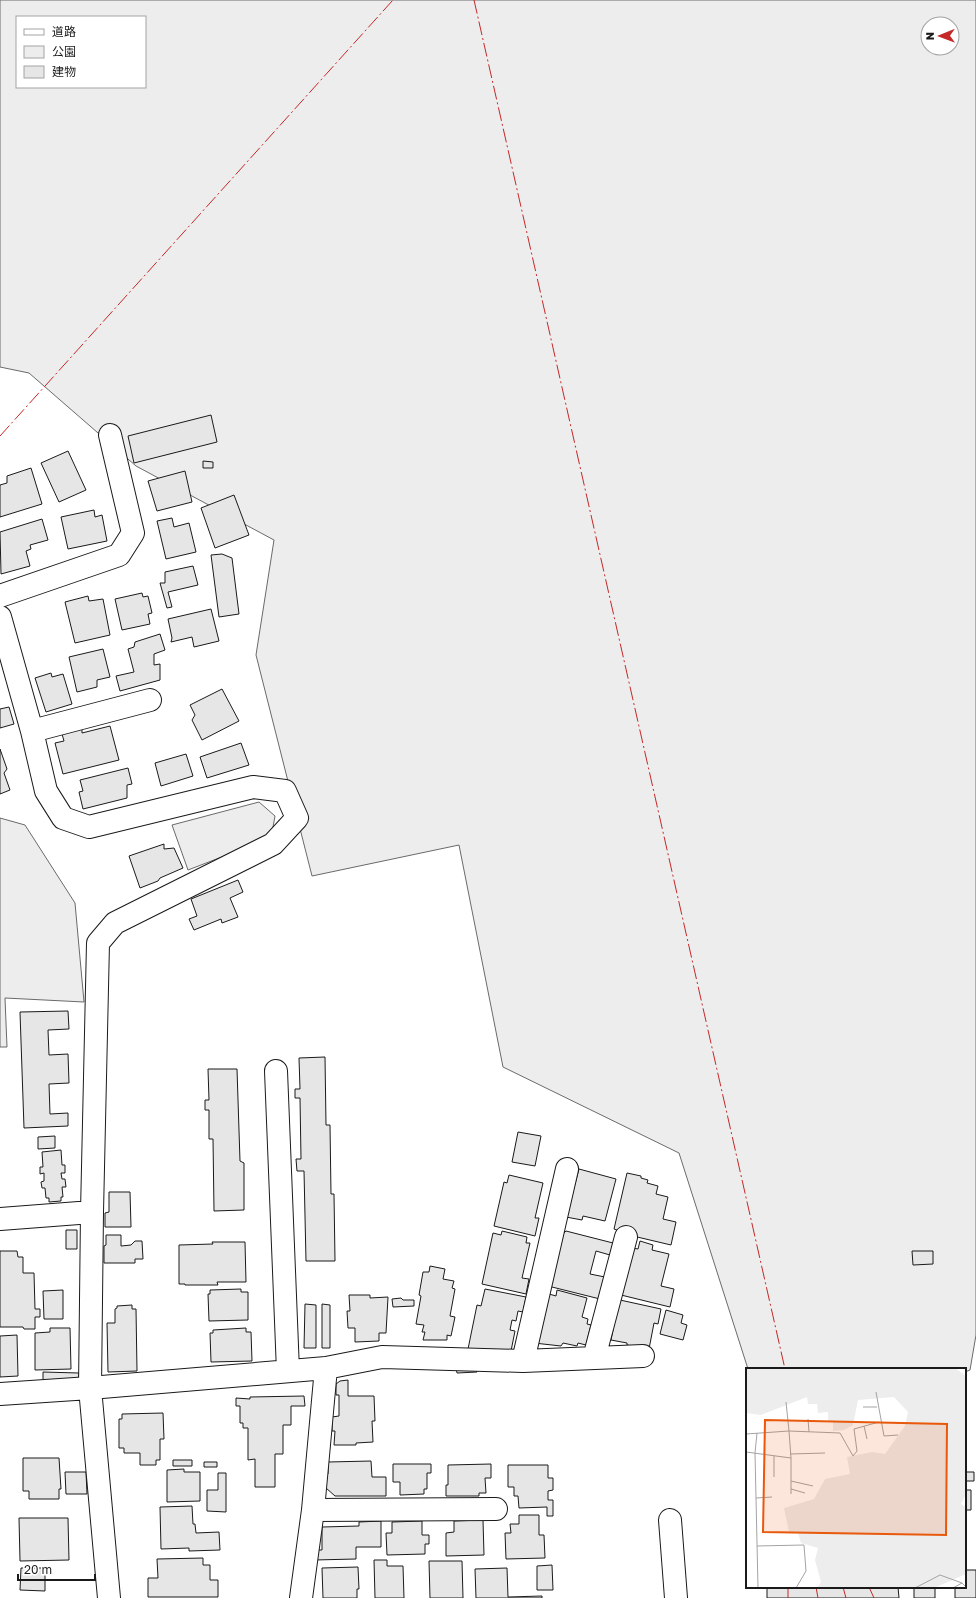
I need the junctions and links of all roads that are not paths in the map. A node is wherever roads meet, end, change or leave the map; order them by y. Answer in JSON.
{"nodes":[{"id":1,"x":110,"y":435,"type":"dead end"},
{"id":2,"x":0,"y":596,"type":"edge"},
{"id":3,"x":0,"y":617,"type":"edge"},
{"id":4,"x":150,"y":700,"type":"dead end"},
{"id":5,"x":32,"y":731,"type":"junction"},
{"id":6,"x":276,"y":1072,"type":"dead end"},
{"id":7,"x":567,"y":1169,"type":"dead end"},
{"id":8,"x":92,"y":1212,"type":"junction"},
{"id":9,"x":0,"y":1219,"type":"edge"},
{"id":10,"x":626,"y":1238,"type":"dead end"},
{"id":11,"x":643,"y":1356,"type":"dead end"},
{"id":12,"x":594,"y":1358,"type":"junction"},
{"id":13,"x":522,"y":1361,"type":"junction"},
{"id":14,"x":326,"y":1368,"type":"junction"},
{"id":15,"x":288,"y":1371,"type":"junction"},
{"id":16,"x":90,"y":1388,"type":"junction"},
{"id":17,"x":0,"y":1394,"type":"edge"},
{"id":18,"x":496,"y":1509,"type":"dead end"},
{"id":19,"x":313,"y":1510,"type":"junction"},
{"id":20,"x":670,"y":1520,"type":"dead end"},
{"id":21,"x":109,"y":1598,"type":"edge"},
{"id":22,"x":301,"y":1598,"type":"edge"},
{"id":23,"x":676,"y":1598,"type":"edge"}],
"edges":[{"from":1,"to":2,"type":"street"},
{"from":3,"to":5,"type":"street"},
{"from":4,"to":5,"type":"street"},
{"from":5,"to":8,"type":"street"},
{"from":6,"to":15,"type":"street"},
{"from":7,"to":13,"type":"street"},
{"from":8,"to":9,"type":"street"},
{"from":8,"to":16,"type":"street"},
{"from":10,"to":12,"type":"street"},
{"from":11,"to":12,"type":"street"},
{"from":12,"to":13,"type":"street"},
{"from":13,"to":14,"type":"street"},
{"from":14,"to":15,"type":"street"},
{"from":14,"to":19,"type":"street"},
{"from":15,"to":16,"type":"street"},
{"from":16,"to":17,"type":"street"},
{"from":16,"to":21,"type":"street"},
{"from":18,"to":19,"type":"street"},
{"from":19,"to":22,"type":"street"},
{"from":20,"to":23,"type":"street"}]}
